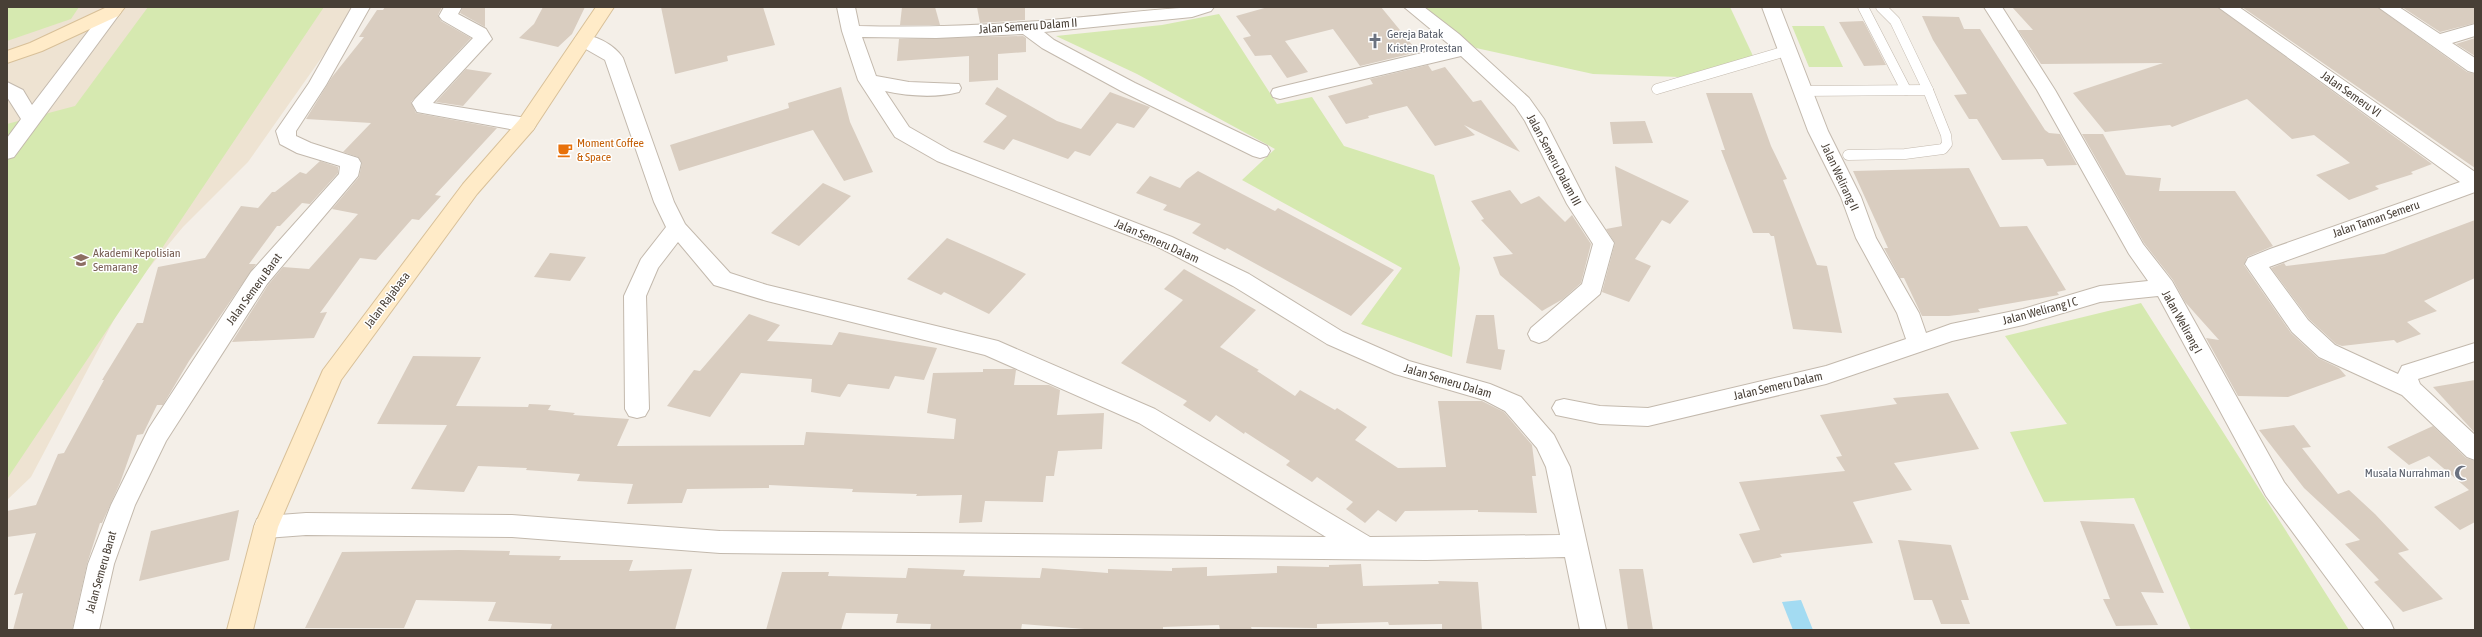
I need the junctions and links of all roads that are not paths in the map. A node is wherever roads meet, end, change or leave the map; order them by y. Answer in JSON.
{"nodes":[{"id":1,"x":361,"y":7,"type":"edge"},
{"id":2,"x":453,"y":7,"type":"edge"},
{"id":3,"x":605,"y":7,"type":"edge"},
{"id":4,"x":846,"y":7,"type":"edge"},
{"id":5,"x":1206,"y":7,"type":"edge"},
{"id":6,"x":1413,"y":7,"type":"edge"},
{"id":7,"x":1771,"y":7,"type":"edge"},
{"id":8,"x":1863,"y":7,"type":"edge"},
{"id":9,"x":1881,"y":7,"type":"edge"},
{"id":10,"x":1993,"y":7,"type":"edge"},
{"id":11,"x":2227,"y":7,"type":"edge"},
{"id":12,"x":2387,"y":7,"type":"edge"},
{"id":13,"x":114,"y":10,"type":"edge"},
{"id":14,"x":1027,"y":28,"type":"junction"},
{"id":15,"x":2475,"y":30,"type":"edge"},
{"id":16,"x":850,"y":31,"type":"junction"},
{"id":17,"x":583,"y":40,"type":"junction"},
{"id":18,"x":2437,"y":41,"type":"junction"},
{"id":19,"x":1465,"y":49,"type":"junction"},
{"id":20,"x":1786,"y":51,"type":"junction"},
{"id":21,"x":7,"y":57,"type":"edge"},
{"id":22,"x":2475,"y":67,"type":"edge"},
{"id":23,"x":867,"y":80,"type":"junction"},
{"id":24,"x":7,"y":88,"type":"edge"},
{"id":25,"x":952,"y":88,"type":"dead end"},
{"id":26,"x":1657,"y":89,"type":"dead end"},
{"id":27,"x":1906,"y":90,"type":"junction"},
{"id":28,"x":1928,"y":90,"type":"junction"},
{"id":29,"x":1802,"y":91,"type":"junction"},
{"id":30,"x":1280,"y":93,"type":"dead end"},
{"id":31,"x":31,"y":119,"type":"junction"},
{"id":32,"x":526,"y":125,"type":"junction"},
{"id":33,"x":1260,"y":151,"type":"dead end"},
{"id":34,"x":7,"y":152,"type":"edge"},
{"id":35,"x":1848,"y":155,"type":"dead end"},
{"id":36,"x":2475,"y":183,"type":"edge"},
{"id":37,"x":677,"y":228,"type":"junction"},
{"id":38,"x":2164,"y":287,"type":"junction"},
{"id":39,"x":1539,"y":334,"type":"dead end"},
{"id":40,"x":1919,"y":343,"type":"junction"},
{"id":41,"x":2475,"y":352,"type":"edge"},
{"id":42,"x":2410,"y":389,"type":"junction"},
{"id":43,"x":1564,"y":408,"type":"dead end"},
{"id":44,"x":637,"y":409,"type":"dead end"},
{"id":45,"x":2475,"y":450,"type":"edge"},
{"id":46,"x":266,"y":527,"type":"junction"},
{"id":47,"x":1576,"y":546,"type":"junction"},
{"id":48,"x":1366,"y":548,"type":"junction"},
{"id":49,"x":86,"y":630,"type":"edge"},
{"id":50,"x":240,"y":630,"type":"edge"},
{"id":51,"x":1593,"y":630,"type":"edge"},
{"id":52,"x":2381,"y":630,"type":"edge"}],
"edges":[{"from":1,"to":49,"type":"street","name":"Jalan Semeru Barat"},
{"from":2,"to":32,"type":"street"},
{"from":3,"to":17,"type":"street","name":"Jalan Rajabasa"},
{"from":4,"to":16,"type":"street","name":"Jalan Semeru Dalam"},
{"from":5,"to":14,"type":"street","name":"Jalan Semeru Dalam II"},
{"from":6,"to":19,"type":"street","name":"Jalan Semeru Dalam III"},
{"from":7,"to":20,"type":"street","name":"Jalan Welirang II"},
{"from":8,"to":27,"type":"lane"},
{"from":9,"to":28,"type":"lane"},
{"from":10,"to":38,"type":"street","name":"Jalan Welirang I"},
{"from":11,"to":36,"type":"street","name":"Jalan Semeru VI"},
{"from":12,"to":18,"type":"street"},
{"from":13,"to":21,"type":"street"},
{"from":13,"to":31,"type":"street"},
{"from":14,"to":16,"type":"street","name":"Jalan Semeru Dalam II"},
{"from":14,"to":33,"type":"street"},
{"from":15,"to":18,"type":"street"},
{"from":16,"to":23,"type":"street","name":"Jalan Semeru Dalam"},
{"from":17,"to":32,"type":"street","name":"Jalan Rajabasa"},
{"from":17,"to":37,"type":"street"},
{"from":18,"to":22,"type":"street"},
{"from":19,"to":30,"type":"street"},
{"from":19,"to":39,"type":"street","name":"Jalan Semeru Dalam III"},
{"from":20,"to":26,"type":"lane"},
{"from":20,"to":29,"type":"street","name":"Jalan Welirang II"},
{"from":23,"to":25,"type":"street"},
{"from":23,"to":47,"type":"street","name":"Jalan Semeru Dalam"},
{"from":24,"to":31,"type":"street"},
{"from":27,"to":28,"type":"lane"},
{"from":27,"to":29,"type":"lane"},
{"from":28,"to":35,"type":"lane"},
{"from":29,"to":40,"type":"street","name":"Jalan Welirang II"},
{"from":31,"to":34,"type":"street"},
{"from":32,"to":46,"type":"street","name":"Jalan Rajabasa"},
{"from":36,"to":42,"type":"street","name":"Jalan Taman Semeru"},
{"from":37,"to":44,"type":"street"},
{"from":37,"to":48,"type":"street"},
{"from":38,"to":40,"type":"street","name":"Jalan Welirang I C"},
{"from":38,"to":52,"type":"street","name":"Jalan Welirang I"},
{"from":40,"to":43,"type":"street","name":"Jalan Semeru Dalam"},
{"from":41,"to":42,"type":"street"},
{"from":42,"to":45,"type":"street"},
{"from":46,"to":48,"type":"street"},
{"from":46,"to":50,"type":"street","name":"Jalan Rajabasa"},
{"from":47,"to":48,"type":"street"},
{"from":47,"to":51,"type":"street","name":"Jalan Semeru Dalam"}]}
